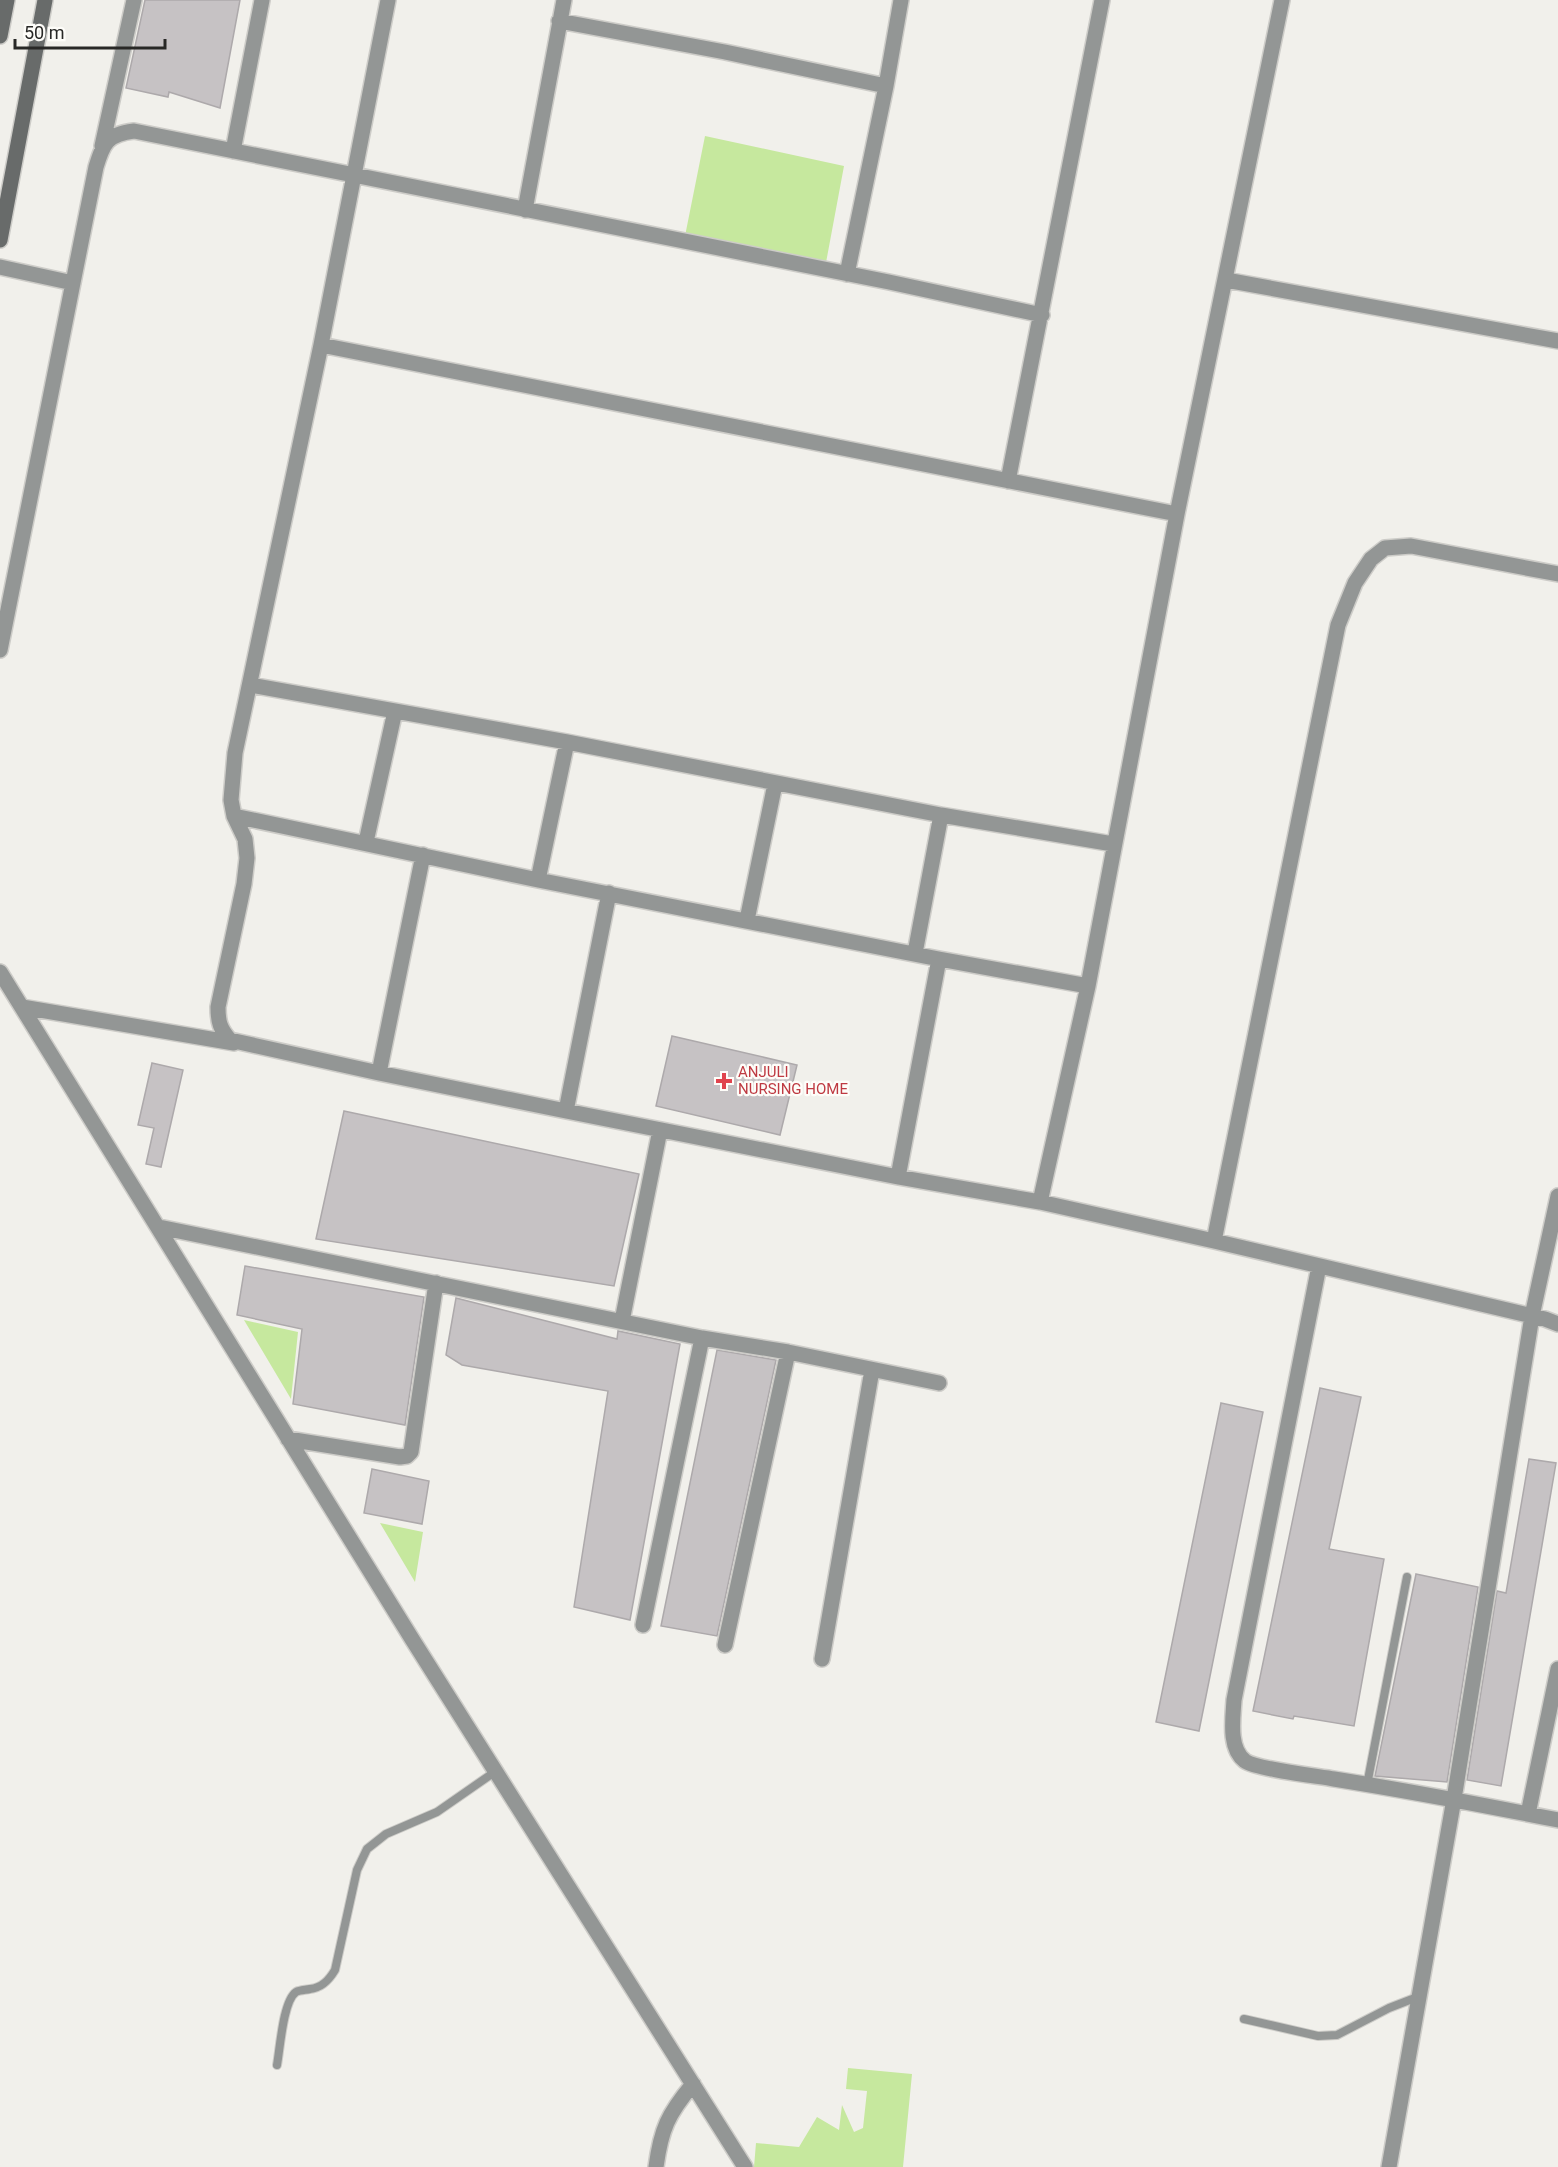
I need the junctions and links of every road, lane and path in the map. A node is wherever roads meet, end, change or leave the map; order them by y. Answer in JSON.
{"nodes":[{"id":1,"x":7,"y":0,"type":"edge"},
{"id":2,"x":45,"y":0,"type":"edge"},
{"id":3,"x":134,"y":0,"type":"edge"},
{"id":4,"x":262,"y":0,"type":"edge"},
{"id":5,"x":388,"y":0,"type":"edge"},
{"id":6,"x":564,"y":0,"type":"edge"},
{"id":7,"x":901,"y":0,"type":"edge"},
{"id":8,"x":1102,"y":0,"type":"edge"},
{"id":9,"x":1282,"y":0,"type":"edge"},
{"id":10,"x":559,"y":21,"type":"junction"},
{"id":11,"x":0,"y":36,"type":"edge"},
{"id":12,"x":886,"y":86,"type":"junction"},
{"id":13,"x":102,"y":146,"type":"junction"},
{"id":14,"x":233,"y":151,"type":"junction"},
{"id":15,"x":353,"y":176,"type":"junction"},
{"id":16,"x":525,"y":210,"type":"junction"},
{"id":17,"x":0,"y":240,"type":"edge"},
{"id":18,"x":0,"y":267,"type":"edge"},
{"id":19,"x":847,"y":274,"type":"junction"},
{"id":20,"x":1226,"y":280,"type":"junction"},
{"id":21,"x":73,"y":283,"type":"junction"},
{"id":22,"x":1042,"y":315,"type":"junction"},
{"id":23,"x":1558,"y":341,"type":"edge"},
{"id":24,"x":321,"y":345,"type":"junction"},
{"id":25,"x":1008,"y":481,"type":"junction"},
{"id":26,"x":1177,"y":514,"type":"junction"},
{"id":27,"x":1558,"y":574,"type":"edge"},
{"id":28,"x":0,"y":650,"type":"edge"},
{"id":29,"x":251,"y":685,"type":"junction"},
{"id":30,"x":395,"y":711,"type":"junction"},
{"id":31,"x":567,"y":742,"type":"junction"},
{"id":32,"x":775,"y":784,"type":"junction"},
{"id":33,"x":941,"y":815,"type":"junction"},
{"id":34,"x":234,"y":816,"type":"junction"},
{"id":35,"x":366,"y":842,"type":"junction"},
{"id":36,"x":1113,"y":844,"type":"junction"},
{"id":37,"x":423,"y":855,"type":"junction"},
{"id":38,"x":538,"y":880,"type":"junction"},
{"id":39,"x":609,"y":894,"type":"junction"},
{"id":40,"x":747,"y":920,"type":"junction"},
{"id":41,"x":915,"y":953,"type":"junction"},
{"id":42,"x":939,"y":959,"type":"junction"},
{"id":43,"x":0,"y":972,"type":"edge"},
{"id":44,"x":1088,"y":986,"type":"junction"},
{"id":45,"x":22,"y":1007,"type":"junction"},
{"id":46,"x":278,"y":1051,"type":"junction"},
{"id":47,"x":379,"y":1073,"type":"junction"},
{"id":48,"x":566,"y":1111,"type":"junction"},
{"id":49,"x":660,"y":1130,"type":"junction"},
{"id":50,"x":898,"y":1177,"type":"junction"},
{"id":51,"x":1558,"y":1196,"type":"edge"},
{"id":52,"x":1040,"y":1202,"type":"junction"},
{"id":53,"x":159,"y":1227,"type":"junction"},
{"id":54,"x":1214,"y":1241,"type":"junction"},
{"id":55,"x":1319,"y":1266,"type":"junction"},
{"id":56,"x":436,"y":1283,"type":"junction"},
{"id":57,"x":1532,"y":1316,"type":"junction"},
{"id":58,"x":622,"y":1321,"type":"junction"},
{"id":59,"x":1558,"y":1324,"type":"edge"},
{"id":60,"x":702,"y":1338,"type":"junction"},
{"id":61,"x":788,"y":1352,"type":"junction"},
{"id":62,"x":872,"y":1370,"type":"junction"},
{"id":63,"x":939,"y":1383,"type":"dead end"},
{"id":64,"x":288,"y":1439,"type":"junction"},
{"id":65,"x":1407,"y":1577,"type":"dead end"},
{"id":66,"x":644,"y":1625,"type":"dead end"},
{"id":67,"x":725,"y":1645,"type":"dead end"},
{"id":68,"x":822,"y":1659,"type":"dead end"},
{"id":69,"x":1558,"y":1669,"type":"edge"},
{"id":70,"x":496,"y":1771,"type":"junction"},
{"id":71,"x":1367,"y":1785,"type":"junction"},
{"id":72,"x":1454,"y":1799,"type":"junction"},
{"id":73,"x":1528,"y":1814,"type":"junction"},
{"id":74,"x":1558,"y":1820,"type":"edge"},
{"id":75,"x":1420,"y":1996,"type":"junction"},
{"id":76,"x":1244,"y":2019,"type":"dead end"},
{"id":77,"x":277,"y":2065,"type":"dead end"},
{"id":78,"x":693,"y":2084,"type":"junction"},
{"id":79,"x":656,"y":2167,"type":"edge"},
{"id":80,"x":745,"y":2167,"type":"edge"},
{"id":81,"x":1389,"y":2167,"type":"edge"}],
"edges":[{"from":1,"to":11,"type":"street"},
{"from":2,"to":17,"type":"street"},
{"from":3,"to":13,"type":"street"},
{"from":4,"to":14,"type":"street"},
{"from":5,"to":15,"type":"street"},
{"from":6,"to":10,"type":"street"},
{"from":7,"to":12,"type":"street"},
{"from":8,"to":22,"type":"street"},
{"from":9,"to":20,"type":"street"},
{"from":10,"to":12,"type":"street"},
{"from":10,"to":16,"type":"street"},
{"from":12,"to":19,"type":"street"},
{"from":13,"to":14,"type":"street"},
{"from":13,"to":21,"type":"street"},
{"from":14,"to":15,"type":"street"},
{"from":15,"to":16,"type":"street"},
{"from":15,"to":24,"type":"street"},
{"from":16,"to":19,"type":"street"},
{"from":18,"to":21,"type":"street"},
{"from":19,"to":22,"type":"street"},
{"from":20,"to":23,"type":"street"},
{"from":20,"to":26,"type":"street"},
{"from":21,"to":28,"type":"street"},
{"from":22,"to":25,"type":"street"},
{"from":24,"to":25,"type":"street"},
{"from":24,"to":29,"type":"street"},
{"from":25,"to":26,"type":"street"},
{"from":26,"to":36,"type":"street"},
{"from":27,"to":54,"type":"street"},
{"from":29,"to":30,"type":"street"},
{"from":29,"to":34,"type":"street"},
{"from":30,"to":31,"type":"street"},
{"from":30,"to":35,"type":"street"},
{"from":31,"to":32,"type":"street"},
{"from":31,"to":38,"type":"street"},
{"from":32,"to":33,"type":"street"},
{"from":32,"to":40,"type":"street"},
{"from":33,"to":36,"type":"street"},
{"from":33,"to":41,"type":"street"},
{"from":34,"to":35,"type":"street"},
{"from":34,"to":46,"type":"street"},
{"from":35,"to":37,"type":"street"},
{"from":36,"to":44,"type":"street"},
{"from":37,"to":38,"type":"street"},
{"from":37,"to":47,"type":"street"},
{"from":38,"to":39,"type":"street"},
{"from":39,"to":40,"type":"street"},
{"from":39,"to":48,"type":"street"},
{"from":40,"to":41,"type":"street"},
{"from":41,"to":42,"type":"street"},
{"from":42,"to":44,"type":"street"},
{"from":42,"to":50,"type":"street"},
{"from":43,"to":45,"type":"street"},
{"from":44,"to":52,"type":"street"},
{"from":45,"to":46,"type":"street"},
{"from":45,"to":53,"type":"street"},
{"from":46,"to":47,"type":"street"},
{"from":47,"to":48,"type":"street"},
{"from":48,"to":49,"type":"street"},
{"from":49,"to":50,"type":"street"},
{"from":49,"to":58,"type":"street"},
{"from":50,"to":52,"type":"street"},
{"from":51,"to":57,"type":"street"},
{"from":52,"to":54,"type":"street"},
{"from":53,"to":56,"type":"street"},
{"from":53,"to":64,"type":"street"},
{"from":54,"to":55,"type":"street"},
{"from":55,"to":57,"type":"street"},
{"from":55,"to":71,"type":"street"},
{"from":56,"to":58,"type":"street"},
{"from":56,"to":64,"type":"street"},
{"from":57,"to":59,"type":"street"},
{"from":57,"to":72,"type":"street"},
{"from":58,"to":60,"type":"street"},
{"from":60,"to":61,"type":"street"},
{"from":60,"to":66,"type":"street"},
{"from":61,"to":62,"type":"street"},
{"from":61,"to":67,"type":"street"},
{"from":62,"to":63,"type":"street"},
{"from":62,"to":68,"type":"street"},
{"from":64,"to":70,"type":"street"},
{"from":65,"to":71,"type":"lane"},
{"from":69,"to":73,"type":"street"},
{"from":70,"to":77,"type":"lane"},
{"from":70,"to":78,"type":"street"},
{"from":71,"to":72,"type":"street"},
{"from":72,"to":73,"type":"street"},
{"from":72,"to":75,"type":"street"},
{"from":73,"to":74,"type":"street"},
{"from":75,"to":76,"type":"lane"},
{"from":75,"to":81,"type":"street"},
{"from":78,"to":79,"type":"street"},
{"from":78,"to":80,"type":"street"}]}
